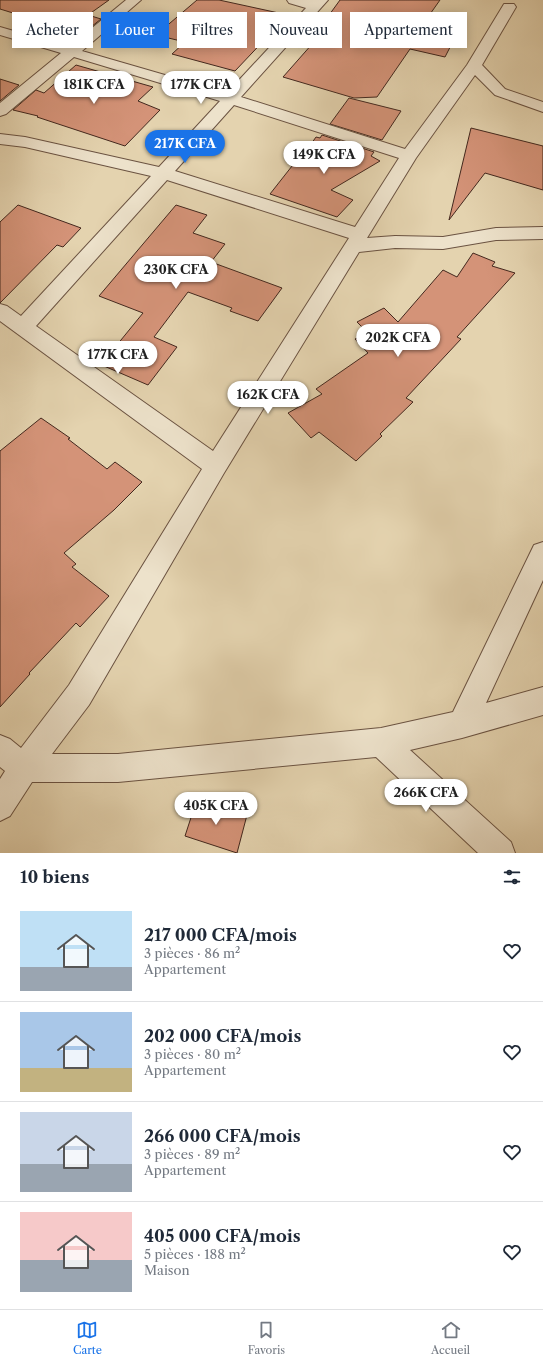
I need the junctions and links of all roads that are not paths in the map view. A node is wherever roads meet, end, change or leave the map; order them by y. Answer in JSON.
{"nodes":[{"id":1,"x":134,"y":0,"type":"edge"},
{"id":2,"x":294,"y":0,"type":"edge"},
{"id":3,"x":318,"y":3,"type":"edge"},
{"id":4,"x":509,"y":7,"type":"dead end"},
{"id":5,"x":0,"y":31,"type":"edge"},
{"id":6,"x":70,"y":53,"type":"junction"},
{"id":7,"x":474,"y":66,"type":"junction"},
{"id":8,"x":536,"y":90,"type":"dead end"},
{"id":9,"x":500,"y":92,"type":"junction"},
{"id":10,"x":230,"y":99,"type":"junction"},
{"id":11,"x":543,"y":107,"type":"edge"},
{"id":12,"x":0,"y":111,"type":"edge"},
{"id":13,"x":0,"y":139,"type":"edge"},
{"id":14,"x":409,"y":156,"type":"junction"},
{"id":15,"x":164,"y":172,"type":"junction"},
{"id":16,"x":543,"y":233,"type":"edge"},
{"id":17,"x":356,"y":240,"type":"junction"},
{"id":18,"x":0,"y":310,"type":"edge"},
{"id":19,"x":23,"y":327,"type":"junction"},
{"id":20,"x":216,"y":466,"type":"junction"},
{"id":21,"x":543,"y":553,"type":"edge"},
{"id":22,"x":543,"y":700,"type":"edge"},
{"id":23,"x":462,"y":724,"type":"junction"},
{"id":24,"x":381,"y":742,"type":"junction"},
{"id":25,"x":0,"y":749,"type":"edge"},
{"id":26,"x":24,"y":768,"type":"junction"},
{"id":27,"x":0,"y":806,"type":"edge"},
{"id":28,"x":500,"y":853,"type":"edge"}],
"edges":[{"from":1,"to":6,"type":"street"},
{"from":2,"to":3,"type":"street"},
{"from":3,"to":10,"type":"street"},
{"from":4,"to":7,"type":"street"},
{"from":5,"to":6,"type":"street"},
{"from":6,"to":10,"type":"street"},
{"from":6,"to":12,"type":"street"},
{"from":7,"to":9,"type":"street"},
{"from":7,"to":14,"type":"street"},
{"from":8,"to":9,"type":"street"},
{"from":9,"to":11,"type":"street"},
{"from":10,"to":14,"type":"street"},
{"from":10,"to":15,"type":"street"},
{"from":13,"to":15,"type":"street"},
{"from":14,"to":17,"type":"street"},
{"from":15,"to":17,"type":"street"},
{"from":15,"to":19,"type":"street"},
{"from":16,"to":17,"type":"street"},
{"from":17,"to":20,"type":"street"},
{"from":18,"to":19,"type":"street"},
{"from":19,"to":20,"type":"street"},
{"from":20,"to":26,"type":"street"},
{"from":21,"to":23,"type":"street"},
{"from":22,"to":23,"type":"street"},
{"from":23,"to":24,"type":"street"},
{"from":24,"to":26,"type":"street"},
{"from":24,"to":28,"type":"street"},
{"from":25,"to":26,"type":"street"},
{"from":26,"to":27,"type":"street"}]}
